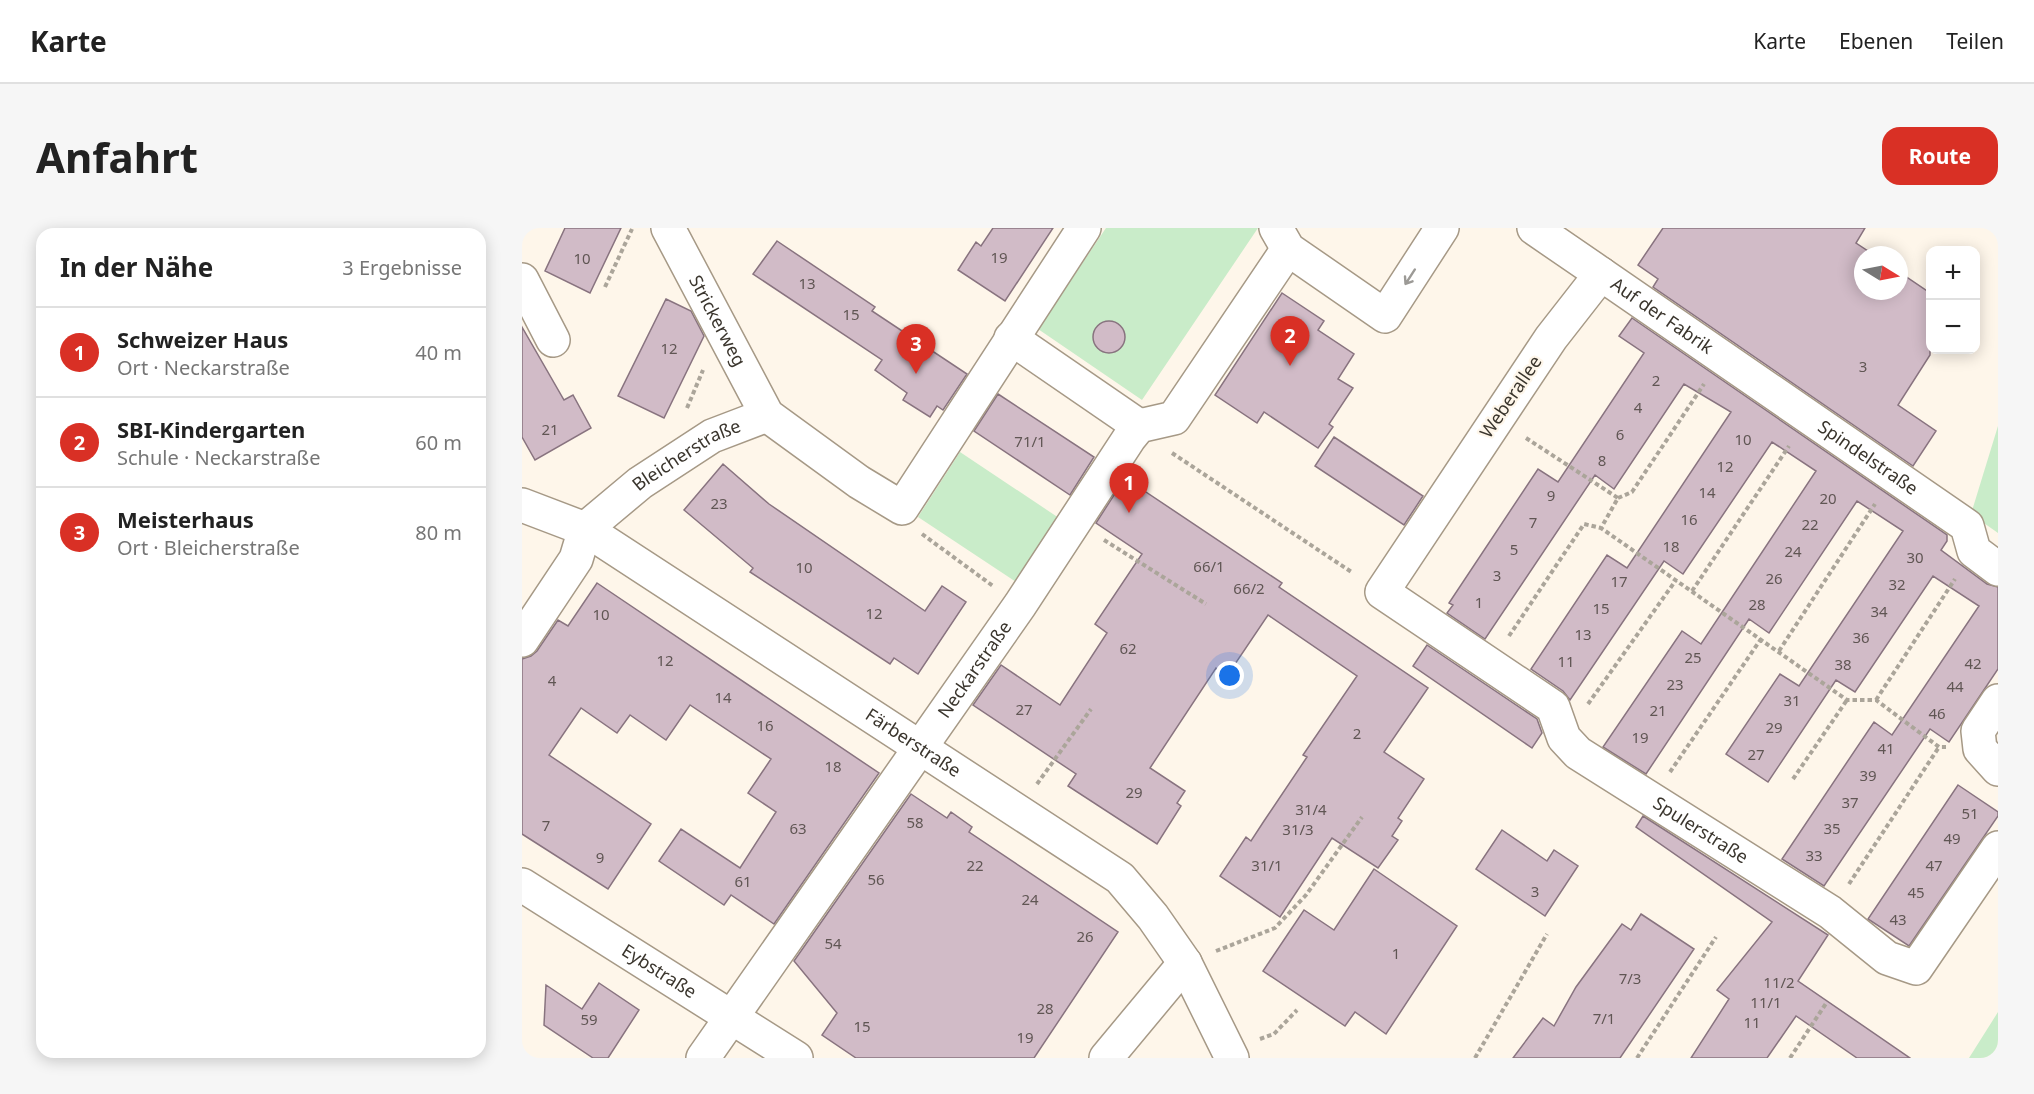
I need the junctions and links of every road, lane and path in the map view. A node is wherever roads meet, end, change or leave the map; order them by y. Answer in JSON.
{"nodes":[{"id":1,"x":633,"y":228,"type":"edge"},
{"id":2,"x":668,"y":228,"type":"edge"},
{"id":3,"x":1084,"y":228,"type":"edge"},
{"id":4,"x":1442,"y":228,"type":"edge"},
{"id":5,"x":1534,"y":228,"type":"edge"},
{"id":6,"x":1282,"y":238,"type":"edge"},
{"id":7,"x":1601,"y":274,"type":"junction"},
{"id":8,"x":522,"y":280,"type":"edge"},
{"id":9,"x":605,"y":287,"type":"dead end"},
{"id":10,"x":1011,"y":338,"type":"junction"},
{"id":11,"x":553,"y":340,"type":"dead end"},
{"id":12,"x":1722,"y":356,"type":"junction"},
{"id":13,"x":767,"y":415,"type":"junction"},
{"id":14,"x":1810,"y":416,"type":"junction"},
{"id":15,"x":1497,"y":419,"type":"junction"},
{"id":16,"x":1139,"y":426,"type":"junction"},
{"id":17,"x":1895,"y":474,"type":"junction"},
{"id":18,"x":1618,"y":498,"type":"junction"},
{"id":19,"x":522,"y":505,"type":"edge"},
{"id":20,"x":902,"y":508,"type":"junction"},
{"id":21,"x":1075,"y":522,"type":"junction"},
{"id":22,"x":1601,"y":528,"type":"junction"},
{"id":23,"x":585,"y":530,"type":"junction"},
{"id":24,"x":1986,"y":560,"type":"edge"},
{"id":25,"x":1677,"y":580,"type":"junction"},
{"id":26,"x":1692,"y":591,"type":"junction"},
{"id":27,"x":1382,"y":592,"type":"junction"},
{"id":28,"x":1206,"y":604,"type":"dead end"},
{"id":29,"x":1020,"y":605,"type":"junction"},
{"id":30,"x":1761,"y":639,"type":"junction"},
{"id":31,"x":522,"y":640,"type":"edge"},
{"id":32,"x":1779,"y":651,"type":"junction"},
{"id":33,"x":1489,"y":665,"type":"junction"},
{"id":34,"x":1847,"y":700,"type":"junction"},
{"id":35,"x":1876,"y":700,"type":"junction"},
{"id":36,"x":1998,"y":701,"type":"edge"},
{"id":37,"x":1090,"y":709,"type":"dead end"},
{"id":38,"x":1564,"y":738,"type":"junction"},
{"id":39,"x":919,"y":747,"type":"junction"},
{"id":40,"x":1939,"y":747,"type":"junction"},
{"id":41,"x":1989,"y":759,"type":"edge"},
{"id":42,"x":1793,"y":779,"type":"dead end"},
{"id":43,"x":1652,"y":798,"type":"junction"},
{"id":44,"x":1018,"y":811,"type":"junction"},
{"id":45,"x":1362,"y":817,"type":"dead end"},
{"id":46,"x":1998,"y":848,"type":"edge"},
{"id":47,"x":522,"y":885,"type":"edge"},
{"id":48,"x":1830,"y":912,"type":"junction"},
{"id":49,"x":1547,"y":934,"type":"dead end"},
{"id":50,"x":1716,"y":937,"type":"dead end"},
{"id":51,"x":1185,"y":963,"type":"junction"},
{"id":52,"x":1827,"y":1002,"type":"dead end"},
{"id":53,"x":1297,"y":1010,"type":"dead end"},
{"id":54,"x":733,"y":1017,"type":"junction"},
{"id":55,"x":1230,"y":1055,"type":"edge"},
{"id":56,"x":703,"y":1058,"type":"edge"},
{"id":57,"x":796,"y":1058,"type":"edge"},
{"id":58,"x":1106,"y":1058,"type":"edge"},
{"id":59,"x":1475,"y":1058,"type":"edge"},
{"id":60,"x":1637,"y":1058,"type":"edge"},
{"id":61,"x":1790,"y":1058,"type":"edge"}],
"edges":[{"from":1,"to":9,"type":"path"},
{"from":2,"to":13,"type":"street","name":"Strickerweg"},
{"from":3,"to":10,"type":"street"},
{"from":4,"to":6,"type":"street","one_way":true},
{"from":5,"to":7,"type":"street"},
{"from":6,"to":16,"type":"street"},
{"from":7,"to":12,"type":"street","name":"Auf der Fabrik"},
{"from":7,"to":15,"type":"street","name":"Weberallee"},
{"from":8,"to":11,"type":"street"},
{"from":10,"to":16,"type":"street"},
{"from":10,"to":20,"type":"street"},
{"from":12,"to":14,"type":"street","name":"Spindelstraße"},
{"from":12,"to":18,"type":"path"},
{"from":13,"to":20,"type":"street"},
{"from":13,"to":23,"type":"street","name":"Bleicherstraße"},
{"from":14,"to":17,"type":"street","name":"Spindelstraße"},
{"from":14,"to":26,"type":"path"},
{"from":15,"to":18,"type":"path"},
{"from":15,"to":27,"type":"street","name":"Weberallee"},
{"from":16,"to":21,"type":"street","name":"Neckarstraße"},
{"from":16,"to":27,"type":"path"},
{"from":17,"to":24,"type":"street","name":"Spindelstraße"},
{"from":17,"to":32,"type":"path"},
{"from":18,"to":22,"type":"path"},
{"from":19,"to":23,"type":"street","name":"Färberstraße"},
{"from":20,"to":29,"type":"path"},
{"from":21,"to":28,"type":"path"},
{"from":21,"to":29,"type":"street","name":"Neckarstraße"},
{"from":22,"to":25,"type":"path"},
{"from":22,"to":33,"type":"path"},
{"from":23,"to":31,"type":"street"},
{"from":23,"to":39,"type":"street","name":"Färberstraße"},
{"from":24,"to":35,"type":"path"},
{"from":25,"to":26,"type":"path"},
{"from":25,"to":38,"type":"path"},
{"from":26,"to":30,"type":"path"},
{"from":27,"to":33,"type":"street","name":"Spulerstraße"},
{"from":29,"to":39,"type":"street","name":"Neckarstraße"},
{"from":30,"to":32,"type":"path"},
{"from":30,"to":43,"type":"path"},
{"from":32,"to":34,"type":"path"},
{"from":33,"to":38,"type":"street","name":"Spulerstraße"},
{"from":34,"to":35,"type":"path"},
{"from":34,"to":42,"type":"path"},
{"from":35,"to":40,"type":"path"},
{"from":36,"to":41,"type":"street"},
{"from":37,"to":44,"type":"path"},
{"from":38,"to":43,"type":"street","name":"Spulerstraße"},
{"from":39,"to":44,"type":"street","name":"Färberstraße"},
{"from":39,"to":54,"type":"street","name":"Neckarstraße"},
{"from":40,"to":41,"type":"path"},
{"from":40,"to":48,"type":"path"},
{"from":43,"to":48,"type":"street","name":"Spulerstraße"},
{"from":44,"to":51,"type":"street","name":"Färberstraße"},
{"from":45,"to":51,"type":"path"},
{"from":46,"to":48,"type":"street","name":"Spulerstraße"},
{"from":47,"to":54,"type":"street","name":"Eybstraße"},
{"from":49,"to":59,"type":"path"},
{"from":50,"to":60,"type":"path"},
{"from":51,"to":55,"type":"street","name":"Färberstraße"},
{"from":51,"to":58,"type":"street"},
{"from":52,"to":61,"type":"path"},
{"from":53,"to":55,"type":"path"},
{"from":54,"to":56,"type":"street","name":"Neckarstraße"},
{"from":54,"to":57,"type":"street","name":"Eybstraße"}]}
